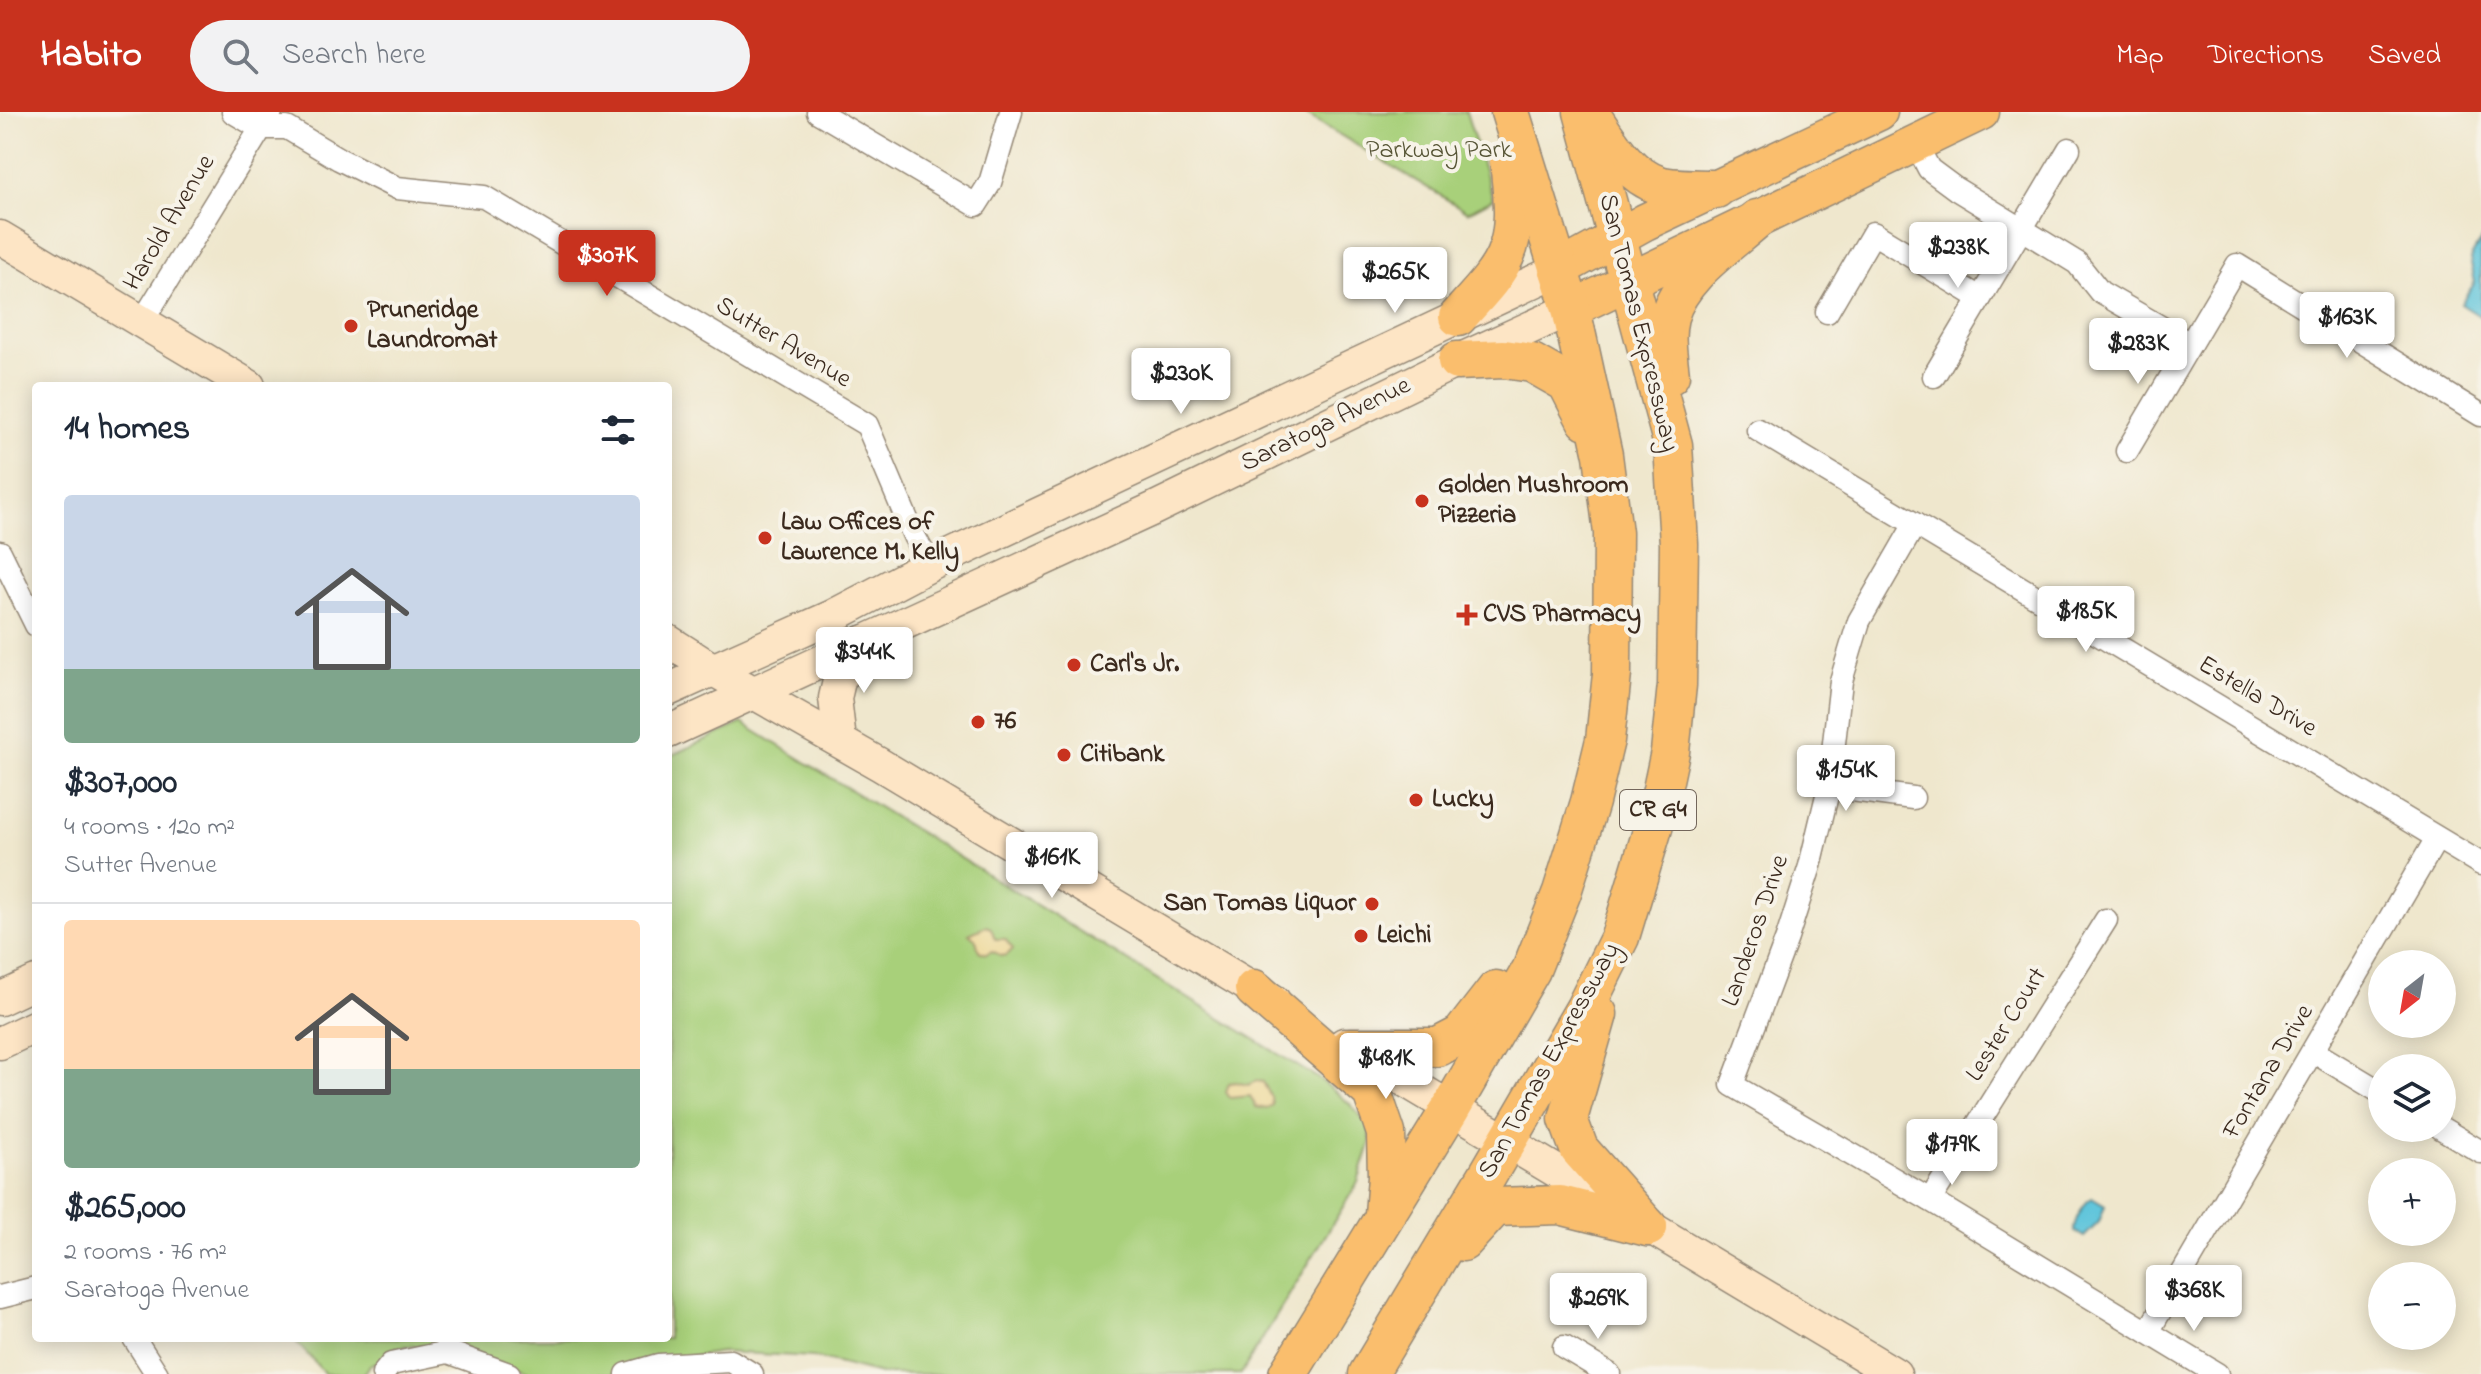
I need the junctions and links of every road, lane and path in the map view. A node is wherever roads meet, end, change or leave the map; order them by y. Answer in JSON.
{"nodes":[{"id":1,"x":233,"y":112,"type":"edge"},
{"id":2,"x":818,"y":112,"type":"edge"},
{"id":3,"x":1011,"y":112,"type":"edge"},
{"id":4,"x":1583,"y":112,"type":"edge"},
{"id":5,"x":1589,"y":112,"type":"edge"},
{"id":6,"x":1879,"y":112,"type":"edge"},
{"id":7,"x":1981,"y":112,"type":"edge"},
{"id":8,"x":265,"y":120,"type":"edge"},
{"id":9,"x":1513,"y":121,"type":"edge"},
{"id":10,"x":1916,"y":144,"type":"junction"},
{"id":11,"x":2069,"y":149,"type":"dead end"},
{"id":12,"x":1716,"y":189,"type":"junction"},
{"id":13,"x":1757,"y":219,"type":"junction"},
{"id":14,"x":2022,"y":229,"type":"junction"},
{"id":15,"x":0,"y":237,"type":"edge"},
{"id":16,"x":1617,"y":239,"type":"junction"},
{"id":17,"x":1558,"y":270,"type":"junction"},
{"id":18,"x":1630,"y":282,"type":"junction"},
{"id":19,"x":1980,"y":298,"type":"junction"},
{"id":20,"x":1571,"y":309,"type":"junction"},
{"id":21,"x":1827,"y":312,"type":"dead end"},
{"id":22,"x":1458,"y":317,"type":"junction"},
{"id":23,"x":142,"y":322,"type":"junction"},
{"id":24,"x":2190,"y":344,"type":"junction"},
{"id":25,"x":1457,"y":361,"type":"junction"},
{"id":26,"x":1934,"y":376,"type":"dead end"},
{"id":27,"x":242,"y":382,"type":"edge"},
{"id":28,"x":2481,"y":415,"type":"edge"},
{"id":29,"x":1758,"y":430,"type":"dead end"},
{"id":30,"x":1673,"y":445,"type":"junction"},
{"id":31,"x":2127,"y":451,"type":"dead end"},
{"id":32,"x":1603,"y":455,"type":"junction"},
{"id":33,"x":1915,"y":524,"type":"junction"},
{"id":34,"x":0,"y":552,"type":"edge"},
{"id":35,"x":930,"y":565,"type":"junction"},
{"id":36,"x":32,"y":617,"type":"edge"},
{"id":37,"x":863,"y":642,"type":"junction"},
{"id":38,"x":672,"y":644,"type":"edge"},
{"id":39,"x":712,"y":669,"type":"junction"},
{"id":40,"x":672,"y":688,"type":"edge"},
{"id":41,"x":753,"y":692,"type":"junction"},
{"id":42,"x":672,"y":730,"type":"edge"},
{"id":43,"x":840,"y":741,"type":"junction"},
{"id":44,"x":1829,"y":787,"type":"junction"},
{"id":45,"x":1913,"y":798,"type":"dead end"},
{"id":46,"x":2437,"y":838,"type":"junction"},
{"id":47,"x":2481,"y":864,"type":"edge"},
{"id":48,"x":1562,"y":892,"type":"junction"},
{"id":49,"x":2106,"y":920,"type":"dead end"},
{"id":50,"x":1620,"y":937,"type":"junction"},
{"id":51,"x":32,"y":984,"type":"edge"},
{"id":52,"x":1254,"y":989,"type":"junction"},
{"id":53,"x":0,"y":999,"type":"edge"},
{"id":54,"x":32,"y":1028,"type":"edge"},
{"id":55,"x":0,"y":1043,"type":"edge"},
{"id":56,"x":1349,"y":1047,"type":"junction"},
{"id":57,"x":2314,"y":1052,"type":"junction"},
{"id":58,"x":2368,"y":1085,"type":"edge"},
{"id":59,"x":1451,"y":1108,"type":"junction"},
{"id":60,"x":2456,"y":1137,"type":"edge"},
{"id":61,"x":1507,"y":1141,"type":"junction"},
{"id":62,"x":2481,"y":1152,"type":"edge"},
{"id":63,"x":1930,"y":1200,"type":"junction"},
{"id":64,"x":1384,"y":1216,"type":"junction"},
{"id":65,"x":1648,"y":1227,"type":"junction"},
{"id":66,"x":32,"y":1289,"type":"edge"},
{"id":67,"x":1415,"y":1294,"type":"junction"},
{"id":68,"x":0,"y":1297,"type":"edge"},
{"id":69,"x":2148,"y":1332,"type":"junction"},
{"id":70,"x":137,"y":1342,"type":"edge"},
{"id":71,"x":1564,"y":1347,"type":"dead end"},
{"id":72,"x":157,"y":1374,"type":"edge"},
{"id":73,"x":383,"y":1374,"type":"edge"},
{"id":74,"x":509,"y":1374,"type":"edge"},
{"id":75,"x":627,"y":1374,"type":"edge"},
{"id":76,"x":752,"y":1374,"type":"edge"},
{"id":77,"x":1288,"y":1374,"type":"edge"},
{"id":78,"x":1368,"y":1374,"type":"edge"},
{"id":79,"x":1609,"y":1374,"type":"edge"},
{"id":80,"x":1895,"y":1374,"type":"edge"},
{"id":81,"x":2217,"y":1374,"type":"edge"}],
"edges":[{"from":1,"to":8,"type":"street","name":"Sutter Avenue"},
{"from":2,"to":3,"type":"street"},
{"from":4,"to":16,"type":"highway","name":"San Tomas Expressway","number":"CR G4"},
{"from":5,"to":12,"type":"highway"},
{"from":6,"to":12,"type":"main road","name":"Saratoga Avenue"},
{"from":7,"to":10,"type":"main road","name":"Saratoga Avenue"},
{"from":8,"to":23,"type":"street","name":"Harold Avenue"},
{"from":8,"to":35,"type":"street","name":"Sutter Avenue"},
{"from":9,"to":17,"type":"highway","number":"CR G4"},
{"from":9,"to":22,"type":"highway"},
{"from":10,"to":13,"type":"main road","name":"Saratoga Avenue"},
{"from":10,"to":14,"type":"street"},
{"from":11,"to":14,"type":"street"},
{"from":12,"to":16,"type":"main road","name":"Saratoga Avenue"},
{"from":13,"to":18,"type":"main road","name":"Saratoga Avenue"},
{"from":13,"to":30,"type":"highway"},
{"from":14,"to":19,"type":"street"},
{"from":14,"to":24,"type":"street"},
{"from":15,"to":23,"type":"main road"},
{"from":16,"to":17,"type":"main road","name":"Saratoga Avenue"},
{"from":16,"to":18,"type":"highway","name":"San Tomas Expressway","number":"CR G4"},
{"from":17,"to":20,"type":"highway","number":"CR G4"},
{"from":17,"to":22,"type":"main road","name":"Saratoga Avenue"},
{"from":18,"to":20,"type":"main road","name":"Saratoga Avenue"},
{"from":18,"to":30,"type":"highway","name":"San Tomas Expressway","number":"CR G4"},
{"from":19,"to":21,"type":"street"},
{"from":19,"to":26,"type":"street"},
{"from":20,"to":25,"type":"main road","name":"Saratoga Avenue"},
{"from":20,"to":32,"type":"highway","number":"CR G4"},
{"from":22,"to":35,"type":"main road","name":"Saratoga Avenue"},
{"from":23,"to":27,"type":"main road"},
{"from":24,"to":28,"type":"street"},
{"from":24,"to":31,"type":"street"},
{"from":25,"to":32,"type":"highway"},
{"from":25,"to":37,"type":"main road","name":"Saratoga Avenue"},
{"from":29,"to":33,"type":"street","name":"Estella Drive"},
{"from":30,"to":50,"type":"highway","name":"San Tomas Expressway","number":"CR G4"},
{"from":32,"to":48,"type":"highway","number":"CR G4"},
{"from":33,"to":44,"type":"street","name":"Landeros Drive"},
{"from":33,"to":46,"type":"street","name":"Estella Drive"},
{"from":34,"to":36,"type":"street"},
{"from":35,"to":39,"type":"main road","name":"Saratoga Avenue"},
{"from":37,"to":41,"type":"main road","name":"Saratoga Avenue"},
{"from":37,"to":43,"type":"main road"},
{"from":38,"to":39,"type":"main road"},
{"from":39,"to":40,"type":"main road","name":"Saratoga Avenue"},
{"from":39,"to":41,"type":"main road"},
{"from":41,"to":42,"type":"main road","name":"Saratoga Avenue"},
{"from":41,"to":43,"type":"main road"},
{"from":43,"to":52,"type":"main road"},
{"from":44,"to":45,"type":"street"},
{"from":44,"to":63,"type":"street","name":"Landeros Drive"},
{"from":46,"to":47,"type":"street","name":"Estella Drive"},
{"from":46,"to":57,"type":"street","name":"Fontana Drive"},
{"from":48,"to":56,"type":"highway"},
{"from":48,"to":59,"type":"highway","number":"CR G4"},
{"from":49,"to":63,"type":"street","name":"Lester Court"},
{"from":50,"to":61,"type":"highway","name":"San Tomas Expressway","number":"CR G4"},
{"from":50,"to":65,"type":"highway"},
{"from":51,"to":53,"type":"main road"},
{"from":52,"to":56,"type":"main road"},
{"from":52,"to":64,"type":"highway"},
{"from":54,"to":55,"type":"main road"},
{"from":56,"to":59,"type":"main road"},
{"from":57,"to":58,"type":"street"},
{"from":57,"to":69,"type":"street","name":"Fontana Drive"},
{"from":59,"to":61,"type":"main road"},
{"from":59,"to":64,"type":"highway","number":"CR G4"},
{"from":60,"to":62,"type":"street"},
{"from":61,"to":65,"type":"main road"},
{"from":61,"to":67,"type":"highway","name":"San Tomas Expressway","number":"CR G4"},
{"from":63,"to":69,"type":"street"},
{"from":64,"to":77,"type":"highway","number":"CR G4"},
{"from":65,"to":67,"type":"highway"},
{"from":65,"to":80,"type":"main road"},
{"from":66,"to":68,"type":"street"},
{"from":67,"to":78,"type":"highway","name":"San Tomas Expressway","number":"CR G4"},
{"from":69,"to":81,"type":"street"},
{"from":70,"to":72,"type":"street"},
{"from":71,"to":79,"type":"street"},
{"from":73,"to":74,"type":"street"},
{"from":75,"to":76,"type":"street"}]}
